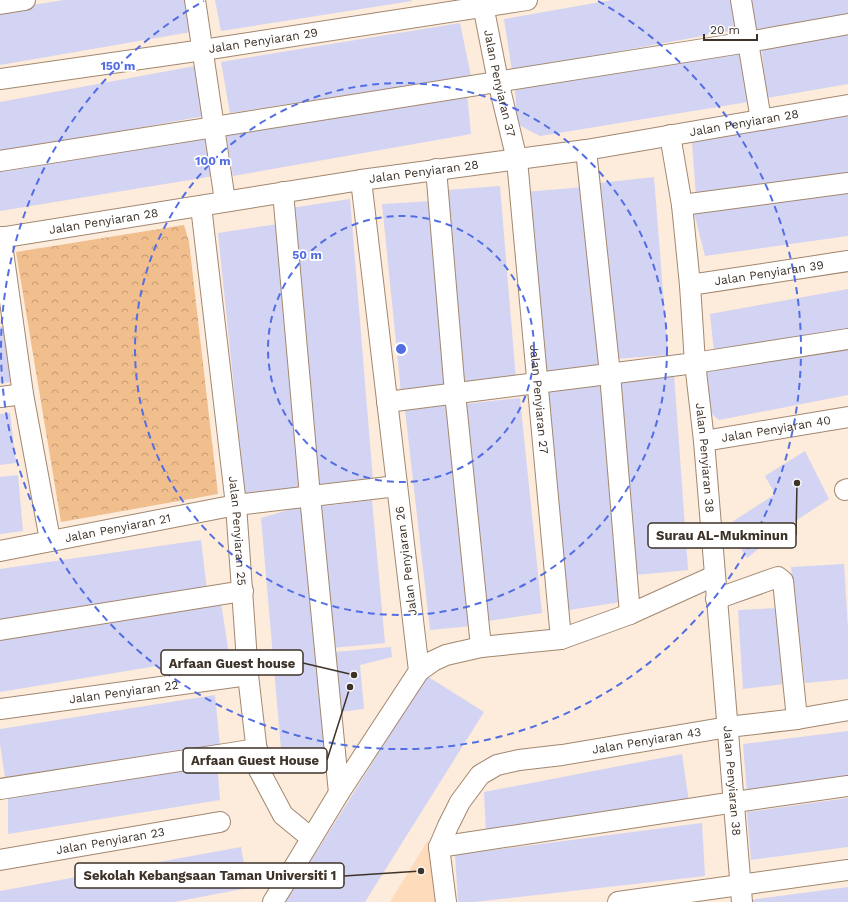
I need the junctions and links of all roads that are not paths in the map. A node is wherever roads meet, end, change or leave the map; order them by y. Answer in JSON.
{"nodes":[{"id":1,"x":25,"y":0,"type":"edge"},
{"id":2,"x":195,"y":0,"type":"edge"},
{"id":3,"x":526,"y":0,"type":"edge"},
{"id":4,"x":741,"y":0,"type":"edge"},
{"id":5,"x":483,"y":3,"type":"edge"},
{"id":6,"x":0,"y":4,"type":"edge"},
{"id":7,"x":848,"y":24,"type":"edge"},
{"id":8,"x":748,"y":42,"type":"junction"},
{"id":9,"x":203,"y":50,"type":"junction"},
{"id":10,"x":0,"y":79,"type":"edge"},
{"id":11,"x":498,"y":81,"type":"junction"},
{"id":12,"x":848,"y":105,"type":"edge"},
{"id":13,"x":761,"y":120,"type":"junction"},
{"id":14,"x":214,"y":128,"type":"junction"},
{"id":15,"x":670,"y":134,"type":"junction"},
{"id":16,"x":586,"y":150,"type":"junction"},
{"id":17,"x":517,"y":160,"type":"junction"},
{"id":18,"x":0,"y":161,"type":"edge"},
{"id":19,"x":436,"y":169,"type":"junction"},
{"id":20,"x":361,"y":180,"type":"junction"},
{"id":21,"x":848,"y":183,"type":"edge"},
{"id":22,"x":283,"y":192,"type":"junction"},
{"id":23,"x":225,"y":201,"type":"junction"},
{"id":24,"x":682,"y":205,"type":"junction"},
{"id":25,"x":201,"y":206,"type":"junction"},
{"id":26,"x":0,"y":237,"type":"edge"},
{"id":27,"x":848,"y":261,"type":"edge"},
{"id":28,"x":690,"y":286,"type":"junction"},
{"id":29,"x":6,"y":313,"type":"edge"},
{"id":30,"x":848,"y":339,"type":"edge"},
{"id":31,"x":695,"y":363,"type":"junction"},
{"id":32,"x":610,"y":374,"type":"junction"},
{"id":33,"x":538,"y":384,"type":"junction"},
{"id":34,"x":455,"y":393,"type":"junction"},
{"id":35,"x":23,"y":394,"type":"junction"},
{"id":36,"x":0,"y":397,"type":"edge"},
{"id":37,"x":387,"y":402,"type":"junction"},
{"id":38,"x":848,"y":417,"type":"edge"},
{"id":39,"x":704,"y":441,"type":"junction"},
{"id":40,"x":397,"y":486,"type":"junction"},
{"id":41,"x":310,"y":496,"type":"junction"},
{"id":42,"x":236,"y":505,"type":"junction"},
{"id":43,"x":50,"y":540,"type":"junction"},
{"id":44,"x":0,"y":551,"type":"edge"},
{"id":45,"x":714,"y":576,"type":"junction"},
{"id":46,"x":243,"y":591,"type":"junction"},
{"id":47,"x":716,"y":600,"type":"junction"},
{"id":48,"x":630,"y":614,"type":"junction"},
{"id":49,"x":0,"y":630,"type":"edge"},
{"id":50,"x":561,"y":639,"type":"junction"},
{"id":51,"x":481,"y":647,"type":"junction"},
{"id":52,"x":419,"y":671,"type":"junction"},
{"id":53,"x":248,"y":675,"type":"junction"},
{"id":54,"x":0,"y":709,"type":"edge"},
{"id":55,"x":848,"y":710,"type":"edge"},
{"id":56,"x":797,"y":719,"type":"junction"},
{"id":57,"x":728,"y":727,"type":"junction"},
{"id":58,"x":257,"y":749,"type":"junction"},
{"id":59,"x":848,"y":786,"type":"edge"},
{"id":60,"x":0,"y":790,"type":"edge"},
{"id":61,"x":339,"y":793,"type":"junction"},
{"id":62,"x":735,"y":802,"type":"junction"},
{"id":63,"x":220,"y":822,"type":"dead end"},
{"id":64,"x":311,"y":838,"type":"junction"},
{"id":65,"x":439,"y":847,"type":"junction"},
{"id":66,"x":0,"y":860,"type":"edge"},
{"id":67,"x":848,"y":870,"type":"edge"},
{"id":68,"x":742,"y":893,"type":"edge"},
{"id":69,"x":269,"y":901,"type":"edge"},
{"id":70,"x":446,"y":902,"type":"edge"},
{"id":71,"x":618,"y":902,"type":"edge"}],
"edges":[{"from":1,"to":6,"type":"street"},
{"from":2,"to":9,"type":"street"},
{"from":3,"to":5,"type":"street","name":"Jalan Penyiaran 29"},
{"from":4,"to":8,"type":"street"},
{"from":5,"to":9,"type":"street","name":"Jalan Penyiaran 29"},
{"from":5,"to":11,"type":"street","name":"Jalan Penyiaran 37"},
{"from":7,"to":8,"type":"street"},
{"from":8,"to":11,"type":"street"},
{"from":8,"to":13,"type":"street"},
{"from":9,"to":10,"type":"street","name":"Jalan Penyiaran 29"},
{"from":9,"to":14,"type":"street"},
{"from":11,"to":14,"type":"street"},
{"from":11,"to":17,"type":"street","name":"Jalan Penyiaran 37"},
{"from":12,"to":13,"type":"street","name":"Jalan Penyiaran 28"},
{"from":13,"to":15,"type":"street","name":"Jalan Penyiaran 28"},
{"from":14,"to":18,"type":"street"},
{"from":14,"to":23,"type":"street"},
{"from":15,"to":16,"type":"street","name":"Jalan Penyiaran 28"},
{"from":15,"to":24,"type":"street","name":"Jalan Penyiaran 38"},
{"from":16,"to":17,"type":"street","name":"Jalan Penyiaran 28"},
{"from":16,"to":32,"type":"street"},
{"from":17,"to":19,"type":"street","name":"Jalan Penyiaran 28"},
{"from":17,"to":33,"type":"street","name":"Jalan Penyiaran 27"},
{"from":19,"to":20,"type":"street","name":"Jalan Penyiaran 28"},
{"from":19,"to":34,"type":"street"},
{"from":20,"to":22,"type":"street","name":"Jalan Penyiaran 28"},
{"from":20,"to":37,"type":"street","name":"Jalan Penyiaran 26"},
{"from":21,"to":24,"type":"street"},
{"from":22,"to":23,"type":"street","name":"Jalan Penyiaran 28"},
{"from":22,"to":41,"type":"street"},
{"from":23,"to":25,"type":"street","name":"Jalan Penyiaran 28"},
{"from":24,"to":28,"type":"street","name":"Jalan Penyiaran 38"},
{"from":25,"to":26,"type":"street","name":"Jalan Penyiaran 28"},
{"from":25,"to":42,"type":"street","name":"Jalan Penyiaran 25"},
{"from":26,"to":29,"type":"street"},
{"from":27,"to":28,"type":"street","name":"Jalan Penyiaran 39"},
{"from":28,"to":31,"type":"street","name":"Jalan Penyiaran 38"},
{"from":29,"to":35,"type":"street"},
{"from":30,"to":31,"type":"street"},
{"from":31,"to":32,"type":"street"},
{"from":31,"to":39,"type":"street","name":"Jalan Penyiaran 38"},
{"from":32,"to":33,"type":"street"},
{"from":32,"to":48,"type":"street"},
{"from":33,"to":34,"type":"street"},
{"from":33,"to":50,"type":"street","name":"Jalan Penyiaran 27"},
{"from":34,"to":37,"type":"street"},
{"from":34,"to":51,"type":"street"},
{"from":35,"to":36,"type":"street"},
{"from":35,"to":43,"type":"street"},
{"from":37,"to":40,"type":"street","name":"Jalan Penyiaran 26"},
{"from":38,"to":39,"type":"street","name":"Jalan Penyiaran 40"},
{"from":39,"to":45,"type":"street","name":"Jalan Penyiaran 38"},
{"from":40,"to":41,"type":"street","name":"Jalan Penyiaran 21"},
{"from":40,"to":52,"type":"street","name":"Jalan Penyiaran 26"},
{"from":41,"to":42,"type":"street","name":"Jalan Penyiaran 21"},
{"from":41,"to":61,"type":"street"},
{"from":42,"to":43,"type":"street","name":"Jalan Penyiaran 21"},
{"from":42,"to":46,"type":"street","name":"Jalan Penyiaran 25"},
{"from":43,"to":44,"type":"street","name":"Jalan Penyiaran 21"},
{"from":45,"to":47,"type":"street","name":"Jalan Penyiaran 38"},
{"from":45,"to":48,"type":"street"},
{"from":46,"to":49,"type":"street"},
{"from":46,"to":53,"type":"street","name":"Jalan Penyiaran 25"},
{"from":47,"to":56,"type":"street"},
{"from":47,"to":57,"type":"street","name":"Jalan Penyiaran 38"},
{"from":48,"to":50,"type":"street"},
{"from":50,"to":51,"type":"street"},
{"from":51,"to":52,"type":"street"},
{"from":52,"to":61,"type":"street"},
{"from":53,"to":54,"type":"street","name":"Jalan Penyiaran 22"},
{"from":53,"to":58,"type":"street","name":"Jalan Penyiaran 25"},
{"from":55,"to":56,"type":"street","name":"Jalan Penyiaran 43"},
{"from":56,"to":57,"type":"street","name":"Jalan Penyiaran 43"},
{"from":57,"to":62,"type":"street","name":"Jalan Penyiaran 38"},
{"from":57,"to":65,"type":"street","name":"Jalan Penyiaran 43"},
{"from":58,"to":60,"type":"street"},
{"from":58,"to":64,"type":"street","name":"Jalan Penyiaran 25"},
{"from":59,"to":62,"type":"street"},
{"from":61,"to":64,"type":"street"},
{"from":62,"to":65,"type":"street"},
{"from":62,"to":68,"type":"street","name":"Jalan Penyiaran 38"},
{"from":63,"to":66,"type":"street","name":"Jalan Penyiaran 23"},
{"from":64,"to":69,"type":"street"},
{"from":65,"to":70,"type":"street"},
{"from":67,"to":68,"type":"street"},
{"from":68,"to":71,"type":"street"}]}
